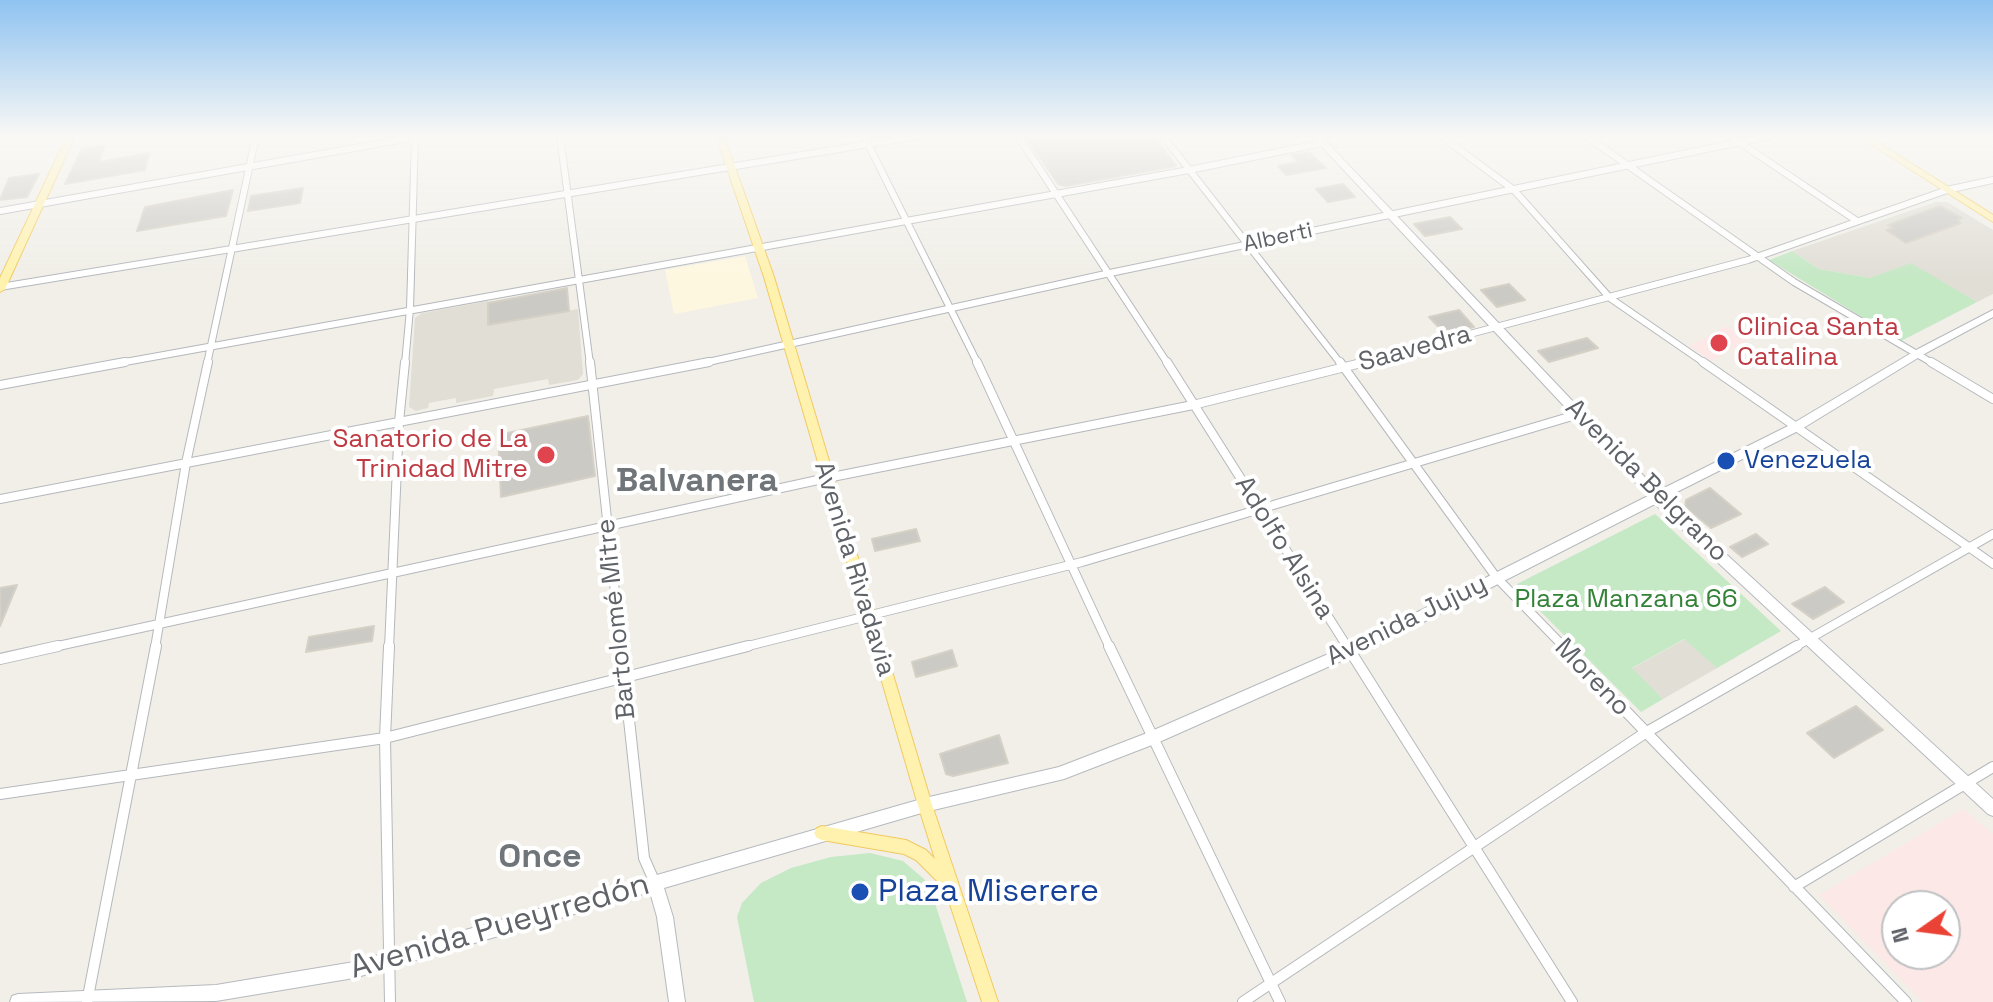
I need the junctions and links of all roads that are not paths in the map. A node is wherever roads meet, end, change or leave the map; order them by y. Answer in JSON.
{"nodes":[{"id":1,"x":49,"y":183,"type":"edge"},
{"id":2,"x":156,"y":183,"type":"edge"},
{"id":3,"x":245,"y":183,"type":"edge"},
{"id":4,"x":414,"y":183,"type":"edge"},
{"id":5,"x":567,"y":183,"type":"edge"},
{"id":6,"x":637,"y":183,"type":"edge"},
{"id":7,"x":736,"y":183,"type":"edge"},
{"id":8,"x":887,"y":183,"type":"edge"},
{"id":9,"x":1049,"y":183,"type":"edge"},
{"id":10,"x":1119,"y":183,"type":"edge"},
{"id":11,"x":1199,"y":183,"type":"edge"},
{"id":12,"x":1359,"y":183,"type":"edge"},
{"id":13,"x":1504,"y":183,"type":"edge"},
{"id":14,"x":1550,"y":183,"type":"edge"},
{"id":15,"x":1650,"y":183,"type":"edge"},
{"id":16,"x":1800,"y":183,"type":"edge"},
{"id":17,"x":1936,"y":183,"type":"edge"},
{"id":18,"x":1980,"y":183,"type":"edge"},
{"id":19,"x":1514,"y":190,"type":"junction"},
{"id":20,"x":1947,"y":190,"type":"junction"},
{"id":21,"x":1057,"y":194,"type":"junction"},
{"id":22,"x":569,"y":195,"type":"junction"},
{"id":23,"x":39,"y":205,"type":"junction"},
{"id":24,"x":0,"y":211,"type":"edge"},
{"id":25,"x":1390,"y":215,"type":"junction"},
{"id":26,"x":412,"y":217,"type":"junction"},
{"id":27,"x":1993,"y":219,"type":"edge"},
{"id":28,"x":906,"y":221,"type":"junction"},
{"id":29,"x":1857,"y":221,"type":"junction"},
{"id":30,"x":1247,"y":244,"type":"junction"},
{"id":31,"x":232,"y":247,"type":"junction"},
{"id":32,"x":759,"y":247,"type":"junction"},
{"id":33,"x":1756,"y":257,"type":"junction"},
{"id":34,"x":1110,"y":273,"type":"junction"},
{"id":35,"x":581,"y":280,"type":"junction"},
{"id":36,"x":0,"y":288,"type":"edge"},
{"id":37,"x":1610,"y":298,"type":"junction"},
{"id":38,"x":951,"y":308,"type":"junction"},
{"id":39,"x":410,"y":309,"type":"junction"},
{"id":40,"x":1993,"y":313,"type":"edge"},
{"id":41,"x":1498,"y":328,"type":"junction"},
{"id":42,"x":788,"y":345,"type":"junction"},
{"id":43,"x":211,"y":346,"type":"junction"},
{"id":44,"x":1914,"y":356,"type":"junction"},
{"id":45,"x":1344,"y":368,"type":"junction"},
{"id":46,"x":591,"y":384,"type":"junction"},
{"id":47,"x":0,"y":385,"type":"edge"},
{"id":48,"x":1993,"y":399,"type":"edge"},
{"id":49,"x":1193,"y":405,"type":"junction"},
{"id":50,"x":1579,"y":414,"type":"junction"},
{"id":51,"x":399,"y":422,"type":"junction"},
{"id":52,"x":1796,"y":427,"type":"junction"},
{"id":53,"x":1015,"y":439,"type":"junction"},
{"id":54,"x":186,"y":463,"type":"junction"},
{"id":55,"x":1415,"y":466,"type":"junction"},
{"id":56,"x":827,"y":478,"type":"junction"},
{"id":57,"x":1656,"y":497,"type":"junction"},
{"id":58,"x":0,"y":499,"type":"edge"},
{"id":59,"x":1259,"y":509,"type":"junction"},
{"id":60,"x":607,"y":526,"type":"junction"},
{"id":61,"x":1993,"y":534,"type":"edge"},
{"id":62,"x":1968,"y":547,"type":"junction"},
{"id":63,"x":1993,"y":564,"type":"edge"},
{"id":64,"x":1071,"y":565,"type":"junction"},
{"id":65,"x":391,"y":574,"type":"junction"},
{"id":66,"x":1496,"y":577,"type":"junction"},
{"id":67,"x":869,"y":617,"type":"junction"},
{"id":68,"x":160,"y":624,"type":"junction"},
{"id":69,"x":1807,"y":638,"type":"junction"},
{"id":70,"x":1350,"y":652,"type":"junction"},
{"id":71,"x":0,"y":659,"type":"edge"},
{"id":72,"x":623,"y":679,"type":"junction"},
{"id":73,"x":1645,"y":733,"type":"junction"},
{"id":74,"x":385,"y":738,"type":"junction"},
{"id":75,"x":1152,"y":738,"type":"junction"},
{"id":76,"x":1993,"y":767,"type":"edge"},
{"id":77,"x":130,"y":777,"type":"junction"},
{"id":78,"x":1965,"y":783,"type":"junction"},
{"id":79,"x":0,"y":794,"type":"edge"},
{"id":80,"x":925,"y":805,"type":"junction"},
{"id":81,"x":1993,"y":809,"type":"edge"},
{"id":82,"x":822,"y":833,"type":"junction"},
{"id":83,"x":1475,"y":848,"type":"junction"},
{"id":84,"x":655,"y":883,"type":"junction"},
{"id":85,"x":952,"y":887,"type":"junction"},
{"id":86,"x":1794,"y":887,"type":"junction"},
{"id":87,"x":388,"y":960,"type":"junction"},
{"id":88,"x":1272,"y":985,"type":"junction"},
{"id":89,"x":87,"y":1000,"type":"edge"},
{"id":90,"x":18,"y":1002,"type":"edge"},
{"id":91,"x":390,"y":1002,"type":"edge"},
{"id":92,"x":677,"y":1002,"type":"edge"},
{"id":93,"x":990,"y":1002,"type":"edge"},
{"id":94,"x":1243,"y":1002,"type":"edge"},
{"id":95,"x":1280,"y":1002,"type":"edge"},
{"id":96,"x":1572,"y":1002,"type":"edge"},
{"id":97,"x":1906,"y":1002,"type":"edge"}],
"edges":[{"from":1,"to":23,"type":"main road"},
{"from":2,"to":23,"type":"street"},
{"from":3,"to":31,"type":"street"},
{"from":4,"to":26,"type":"street"},
{"from":5,"to":22,"type":"street","name":"Bartolomé Mitre"},
{"from":6,"to":22,"type":"street"},
{"from":7,"to":32,"type":"main road","name":"Avenida Rivadavia"},
{"from":8,"to":28,"type":"street"},
{"from":9,"to":21,"type":"street","name":"Adolfo Alsina"},
{"from":10,"to":21,"type":"street"},
{"from":11,"to":30,"type":"street","name":"Moreno"},
{"from":12,"to":25,"type":"main road","name":"Avenida Belgrano"},
{"from":13,"to":19,"type":"street"},
{"from":14,"to":19,"type":"street","name":"Alberti"},
{"from":15,"to":33,"type":"street"},
{"from":16,"to":29,"type":"street"},
{"from":17,"to":20,"type":"main road"},
{"from":18,"to":20,"type":"street","name":"Saavedra"},
{"from":19,"to":25,"type":"street","name":"Alberti"},
{"from":19,"to":37,"type":"street"},
{"from":20,"to":27,"type":"main road"},
{"from":20,"to":29,"type":"street","name":"Saavedra"},
{"from":21,"to":28,"type":"street"},
{"from":21,"to":34,"type":"street","name":"Adolfo Alsina"},
{"from":22,"to":26,"type":"street"},
{"from":22,"to":35,"type":"street","name":"Bartolomé Mitre"},
{"from":23,"to":24,"type":"street"},
{"from":23,"to":36,"type":"main road"},
{"from":25,"to":30,"type":"street","name":"Alberti"},
{"from":25,"to":41,"type":"main road","name":"Avenida Belgrano"},
{"from":26,"to":31,"type":"street"},
{"from":26,"to":39,"type":"street"},
{"from":28,"to":32,"type":"street"},
{"from":28,"to":38,"type":"street"},
{"from":29,"to":33,"type":"street","name":"Saavedra"},
{"from":30,"to":34,"type":"street","name":"Alberti"},
{"from":30,"to":45,"type":"street","name":"Moreno"},
{"from":31,"to":36,"type":"street"},
{"from":31,"to":43,"type":"street"},
{"from":32,"to":35,"type":"street"},
{"from":32,"to":42,"type":"main road","name":"Avenida Rivadavia"},
{"from":33,"to":37,"type":"street","name":"Saavedra"},
{"from":33,"to":44,"type":"street"},
{"from":34,"to":38,"type":"street","name":"Alberti"},
{"from":34,"to":49,"type":"street","name":"Adolfo Alsina"},
{"from":35,"to":39,"type":"street"},
{"from":35,"to":46,"type":"street","name":"Bartolomé Mitre"},
{"from":37,"to":41,"type":"street","name":"Saavedra"},
{"from":37,"to":52,"type":"street"},
{"from":38,"to":42,"type":"street","name":"Alberti"},
{"from":38,"to":53,"type":"street"},
{"from":39,"to":43,"type":"street"},
{"from":39,"to":51,"type":"street"},
{"from":40,"to":44,"type":"main road","name":"Avenida Jujuy"},
{"from":41,"to":45,"type":"street","name":"Saavedra"},
{"from":41,"to":50,"type":"main road","name":"Avenida Belgrano"},
{"from":42,"to":46,"type":"street","name":"Alberti"},
{"from":42,"to":56,"type":"main road","name":"Avenida Rivadavia"},
{"from":43,"to":47,"type":"street"},
{"from":43,"to":54,"type":"street"},
{"from":44,"to":48,"type":"street"},
{"from":44,"to":52,"type":"main road","name":"Avenida Jujuy"},
{"from":45,"to":49,"type":"street","name":"Saavedra"},
{"from":45,"to":55,"type":"street","name":"Moreno"},
{"from":46,"to":51,"type":"street","name":"Alberti"},
{"from":46,"to":60,"type":"street","name":"Bartolomé Mitre"},
{"from":49,"to":53,"type":"street","name":"Saavedra"},
{"from":49,"to":59,"type":"street","name":"Adolfo Alsina"},
{"from":50,"to":55,"type":"street"},
{"from":50,"to":57,"type":"main road","name":"Avenida Belgrano"},
{"from":51,"to":54,"type":"street","name":"Alberti"},
{"from":51,"to":65,"type":"street"},
{"from":52,"to":57,"type":"main road","name":"Avenida Jujuy"},
{"from":52,"to":62,"type":"street"},
{"from":53,"to":56,"type":"street","name":"Saavedra"},
{"from":53,"to":64,"type":"street"},
{"from":54,"to":58,"type":"street","name":"Alberti"},
{"from":54,"to":68,"type":"street"},
{"from":55,"to":59,"type":"street"},
{"from":55,"to":66,"type":"street","name":"Moreno"},
{"from":56,"to":60,"type":"street","name":"Saavedra"},
{"from":56,"to":67,"type":"main road","name":"Avenida Rivadavia"},
{"from":57,"to":66,"type":"main road","name":"Avenida Jujuy"},
{"from":57,"to":69,"type":"main road","name":"Avenida Belgrano"},
{"from":59,"to":64,"type":"street"},
{"from":59,"to":70,"type":"street","name":"Adolfo Alsina"},
{"from":60,"to":65,"type":"street","name":"Saavedra"},
{"from":60,"to":72,"type":"street","name":"Bartolomé Mitre"},
{"from":61,"to":62,"type":"street"},
{"from":62,"to":63,"type":"street"},
{"from":62,"to":69,"type":"street"},
{"from":64,"to":67,"type":"street"},
{"from":64,"to":75,"type":"street"},
{"from":65,"to":68,"type":"street","name":"Saavedra"},
{"from":65,"to":74,"type":"street"},
{"from":66,"to":70,"type":"main road","name":"Avenida Jujuy"},
{"from":66,"to":73,"type":"street","name":"Moreno"},
{"from":67,"to":72,"type":"street"},
{"from":67,"to":80,"type":"main road","name":"Avenida Rivadavia"},
{"from":68,"to":71,"type":"street","name":"Saavedra"},
{"from":68,"to":77,"type":"street"},
{"from":69,"to":73,"type":"street"},
{"from":69,"to":78,"type":"main road","name":"Avenida Belgrano"},
{"from":70,"to":75,"type":"main road","name":"Avenida Jujuy"},
{"from":70,"to":83,"type":"street","name":"Adolfo Alsina"},
{"from":72,"to":74,"type":"street"},
{"from":72,"to":84,"type":"street","name":"Bartolomé Mitre"},
{"from":73,"to":83,"type":"street"},
{"from":73,"to":86,"type":"street","name":"Moreno"},
{"from":74,"to":77,"type":"street"},
{"from":74,"to":87,"type":"street"},
{"from":75,"to":80,"type":"main road","name":"Avenida Jujuy"},
{"from":75,"to":88,"type":"street"},
{"from":76,"to":78,"type":"street"},
{"from":77,"to":79,"type":"street"},
{"from":77,"to":89,"type":"street"},
{"from":78,"to":81,"type":"main road","name":"Avenida Belgrano"},
{"from":78,"to":86,"type":"street"},
{"from":80,"to":82,"type":"main road","name":"Avenida Pueyrredón"},
{"from":80,"to":85,"type":"main road","name":"Avenida Rivadavia"},
{"from":82,"to":84,"type":"main road","name":"Avenida Pueyrredón"},
{"from":82,"to":85,"type":"main road"},
{"from":83,"to":88,"type":"street"},
{"from":83,"to":96,"type":"street","name":"Adolfo Alsina"},
{"from":84,"to":87,"type":"main road","name":"Avenida Pueyrredón"},
{"from":84,"to":92,"type":"main road","name":"Bartolomé Mitre"},
{"from":85,"to":93,"type":"main road","name":"Avenida Rivadavia"},
{"from":86,"to":97,"type":"street","name":"Moreno"},
{"from":87,"to":89,"type":"main road","name":"Avenida Pueyrredón"},
{"from":87,"to":91,"type":"street"},
{"from":88,"to":94,"type":"street"},
{"from":88,"to":95,"type":"street"},
{"from":89,"to":90,"type":"main road","name":"Avenida Pueyrredón"}]}
